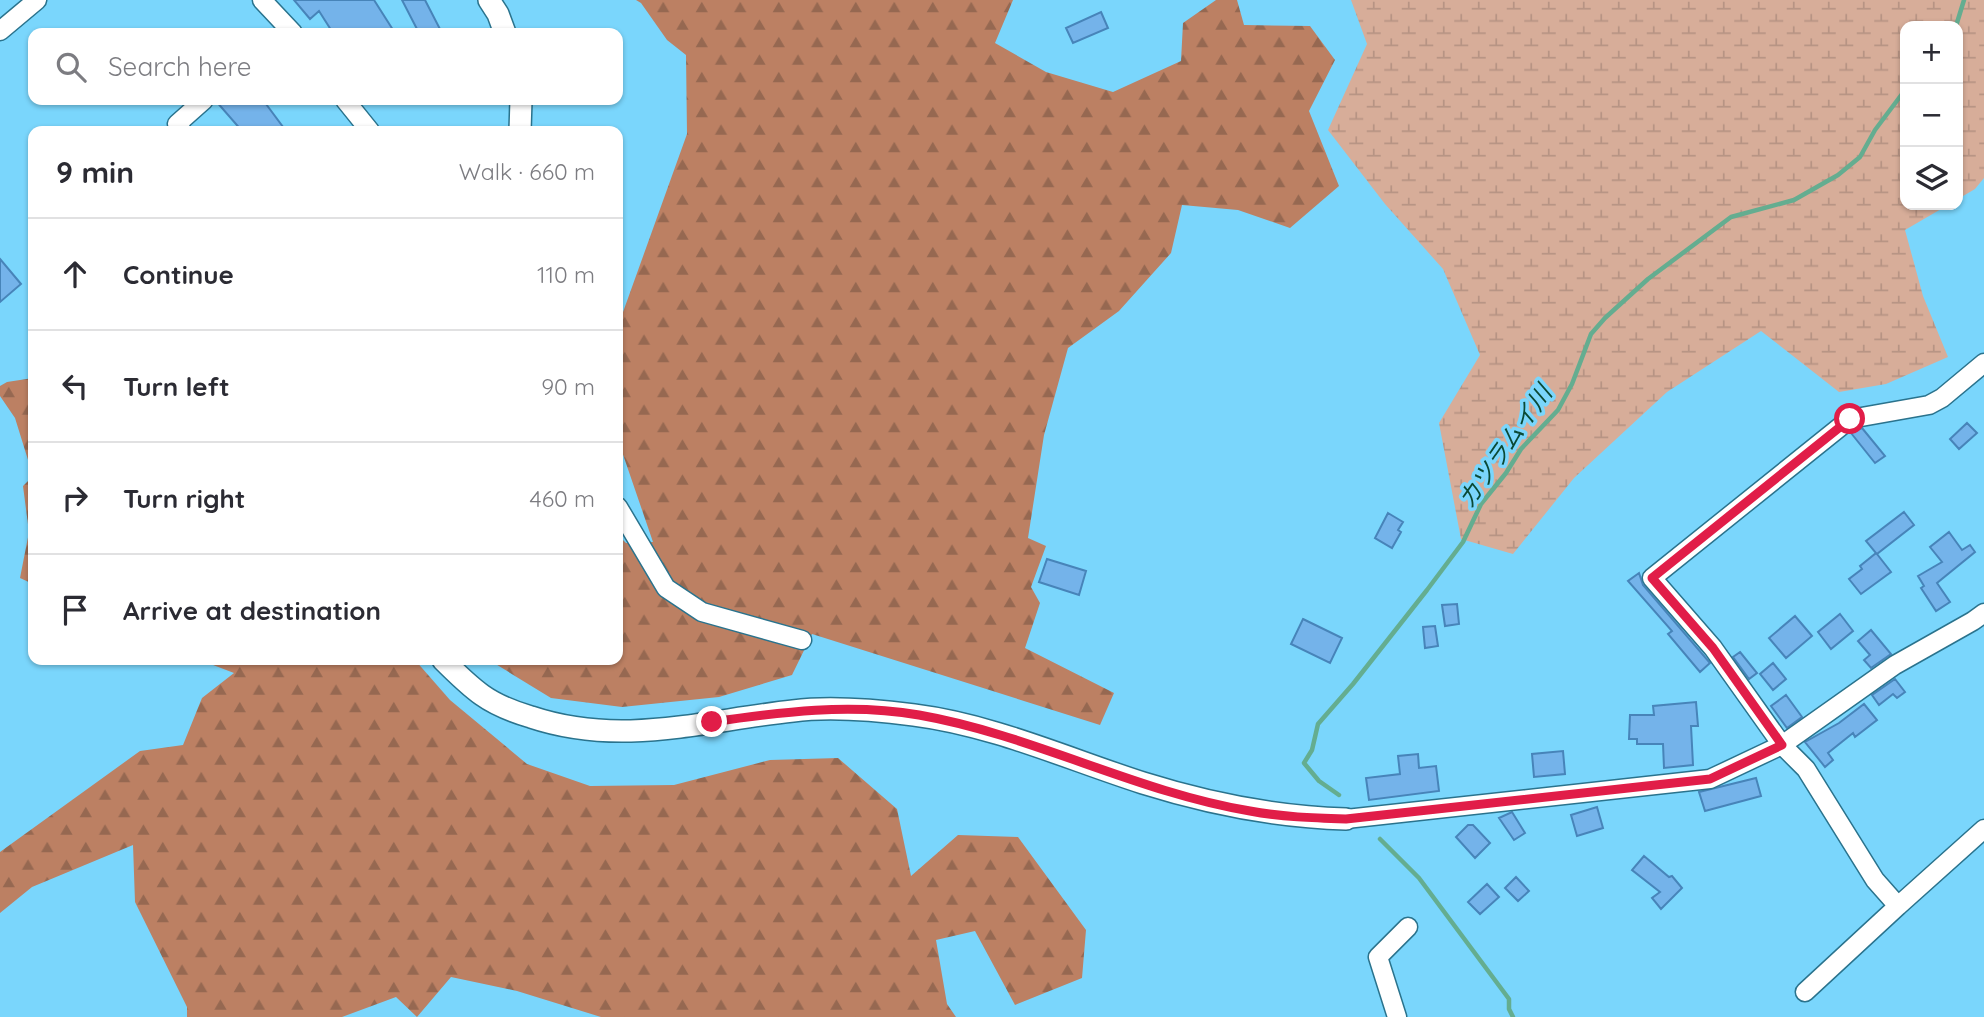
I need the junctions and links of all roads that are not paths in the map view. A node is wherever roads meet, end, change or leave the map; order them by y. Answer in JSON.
{"nodes":[{"id":1,"x":37,"y":0,"type":"edge"},
{"id":2,"x":489,"y":0,"type":"edge"},
{"id":3,"x":270,"y":3,"type":"edge"},
{"id":4,"x":284,"y":28,"type":"edge"},
{"id":5,"x":503,"y":28,"type":"edge"},
{"id":6,"x":0,"y":31,"type":"edge"},
{"id":7,"x":198,"y":105,"type":"edge"},
{"id":8,"x":349,"y":105,"type":"edge"},
{"id":9,"x":521,"y":105,"type":"edge"},
{"id":10,"x":178,"y":126,"type":"edge"},
{"id":11,"x":366,"y":126,"type":"edge"},
{"id":12,"x":520,"y":126,"type":"edge"},
{"id":13,"x":1984,"y":363,"type":"edge"},
{"id":14,"x":623,"y":515,"type":"edge"},
{"id":15,"x":1980,"y":622,"type":"edge"},
{"id":16,"x":802,"y":640,"type":"dead end"},
{"id":17,"x":449,"y":665,"type":"edge"},
{"id":18,"x":1782,"y":745,"type":"junction"},
{"id":19,"x":1346,"y":819,"type":"joint"},
{"id":20,"x":1984,"y":828,"type":"edge"},
{"id":21,"x":1898,"y":906,"type":"junction"},
{"id":22,"x":1408,"y":927,"type":"dead end"},
{"id":23,"x":1805,"y":992,"type":"dead end"},
{"id":24,"x":1397,"y":1017,"type":"edge"}],
"edges":[{"from":1,"to":6,"type":"street"},
{"from":2,"to":5,"type":"street"},
{"from":3,"to":4,"type":"street"},
{"from":7,"to":10,"type":"street"},
{"from":8,"to":11,"type":"street"},
{"from":9,"to":12,"type":"street"},
{"from":13,"to":18,"type":"street"},
{"from":14,"to":16,"type":"street"},
{"from":15,"to":18,"type":"street"},
{"from":17,"to":19,"type":"street"},
{"from":18,"to":19,"type":"street"},
{"from":18,"to":21,"type":"street"},
{"from":20,"to":21,"type":"street"},
{"from":21,"to":23,"type":"street"},
{"from":22,"to":24,"type":"street"}]}
